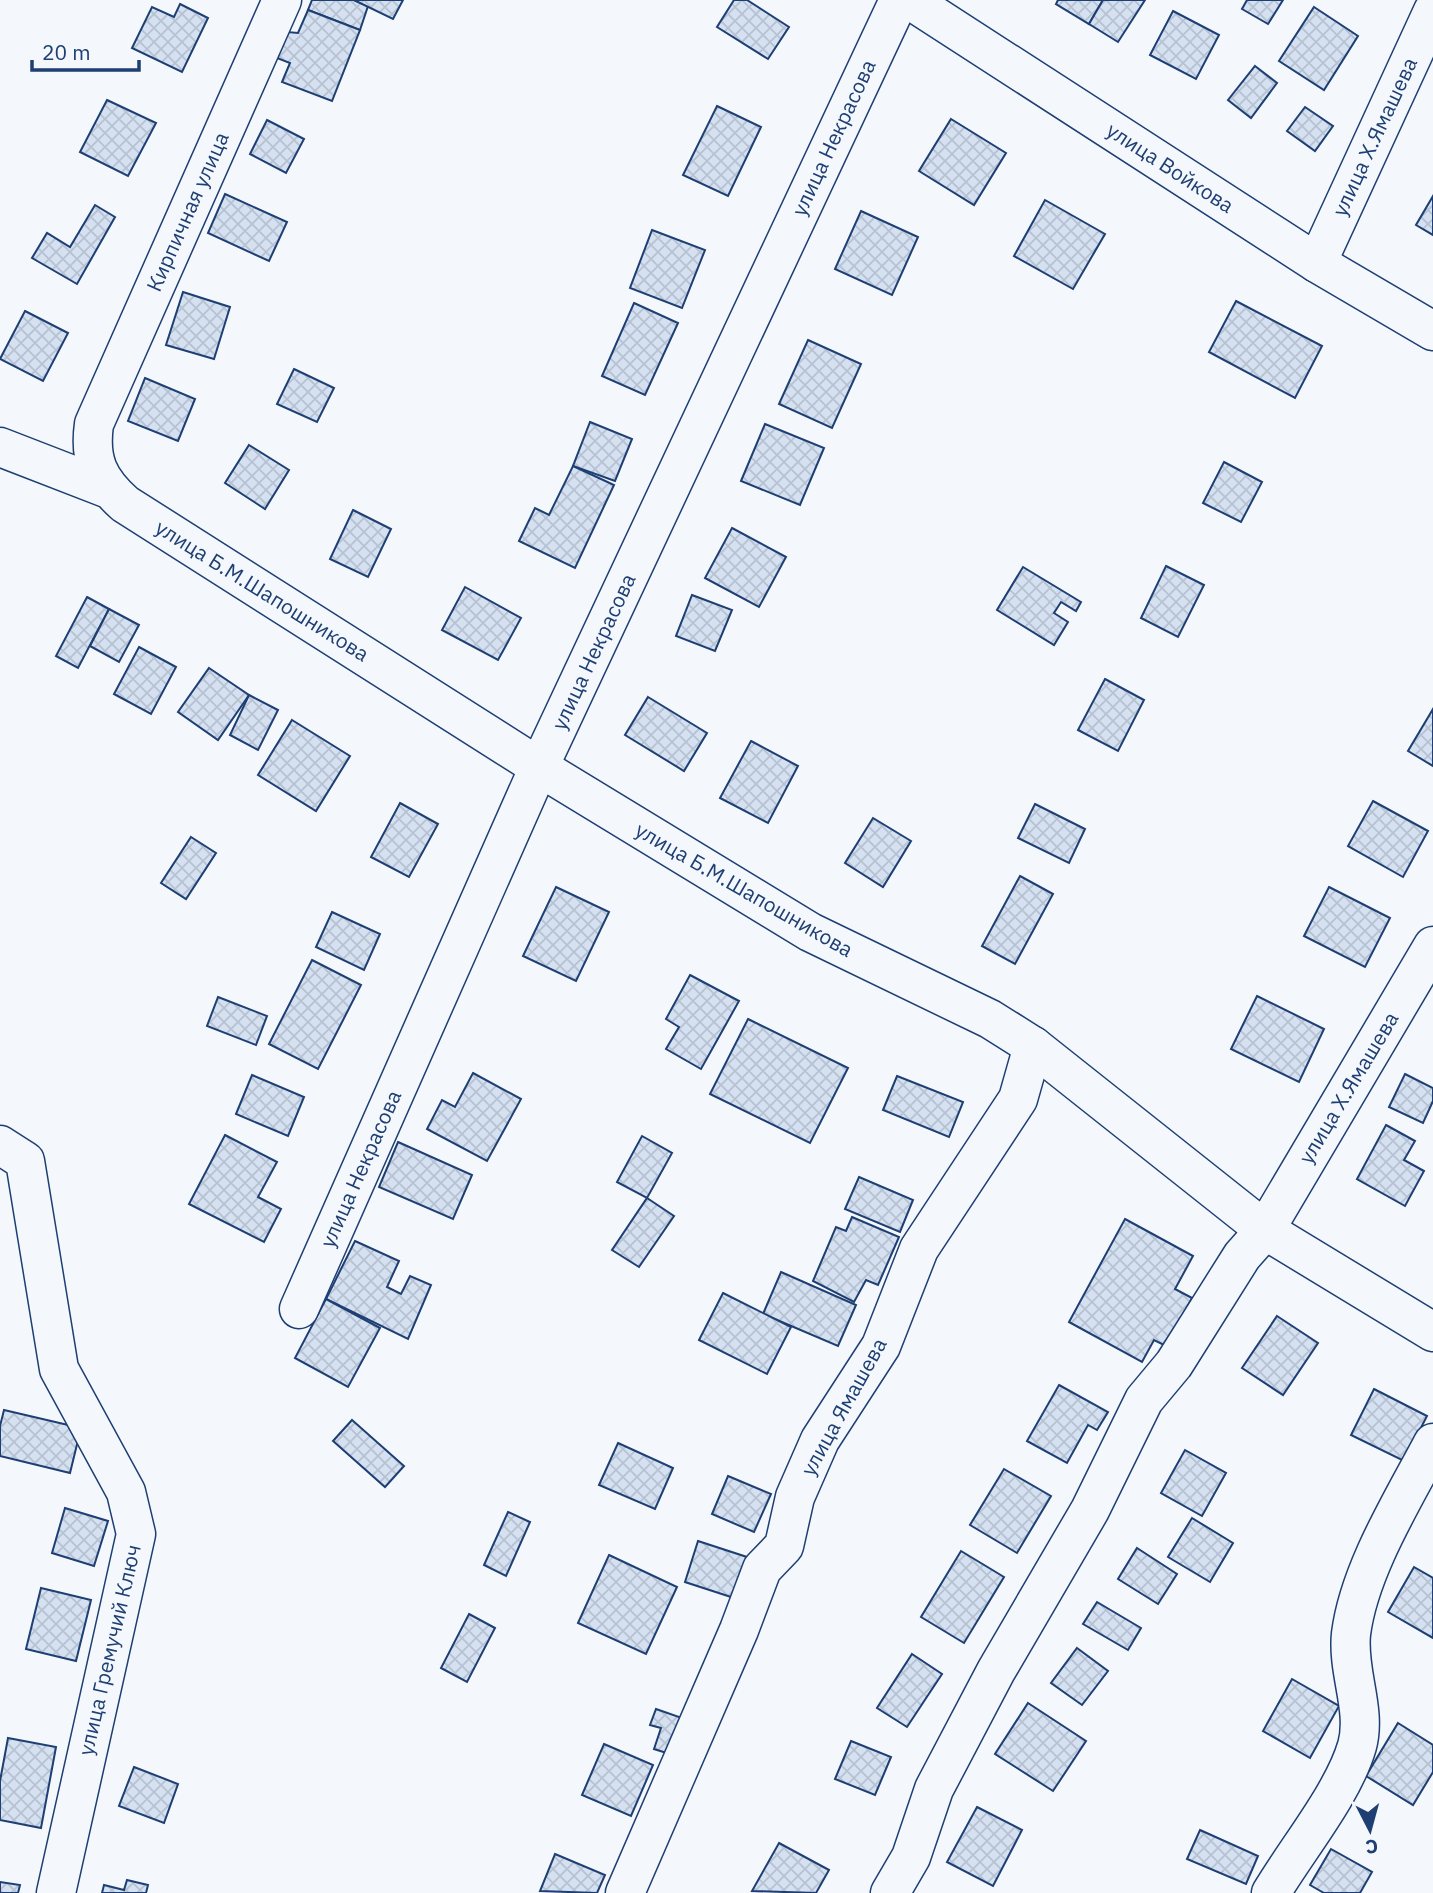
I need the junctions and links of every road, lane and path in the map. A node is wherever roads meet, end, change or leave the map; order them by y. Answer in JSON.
{"nodes":[{"id":1,"x":282,"y":0,"type":"edge"},
{"id":2,"x":899,"y":0,"type":"edge"},
{"id":3,"x":910,"y":0,"type":"edge"},
{"id":4,"x":1433,"y":11,"type":"edge"},
{"id":5,"x":1317,"y":263,"type":"junction"},
{"id":6,"x":1433,"y":331,"type":"edge"},
{"id":7,"x":0,"y":447,"type":"edge"},
{"id":8,"x":106,"y":488,"type":"junction"},
{"id":9,"x":540,"y":768,"type":"junction"},
{"id":10,"x":1433,"y":946,"type":"edge"},
{"id":11,"x":1032,"y":1046,"type":"junction"},
{"id":12,"x":0,"y":1145,"type":"edge"},
{"id":13,"x":1265,"y":1230,"type":"junction"},
{"id":14,"x":299,"y":1308,"type":"dead end"},
{"id":15,"x":1433,"y":1332,"type":"edge"},
{"id":16,"x":1433,"y":1443,"type":"edge"},
{"id":17,"x":56,"y":1893,"type":"edge"},
{"id":18,"x":625,"y":1893,"type":"edge"},
{"id":19,"x":890,"y":1893,"type":"edge"},
{"id":20,"x":1271,"y":1893,"type":"edge"}],
"edges":[{"from":1,"to":8,"type":"street","name":"Кирпичная улица"},
{"from":2,"to":9,"type":"street","name":"улица Некрасова"},
{"from":3,"to":5,"type":"street","name":"улица Войкова"},
{"from":4,"to":5,"type":"street","name":"улица Х.Ямашева"},
{"from":5,"to":6,"type":"street","name":"улица Войкова"},
{"from":7,"to":8,"type":"street"},
{"from":8,"to":9,"type":"street","name":"улица Б.М.Шапошникова"},
{"from":9,"to":11,"type":"street","name":"улица Б.М.Шапошникова"},
{"from":9,"to":14,"type":"street","name":"улица Некрасова"},
{"from":10,"to":13,"type":"street","name":"улица Х.Ямашева"},
{"from":11,"to":13,"type":"street","name":"улица Б.М.Шапошникова"},
{"from":11,"to":18,"type":"street","name":"улица Ямашева"},
{"from":12,"to":17,"type":"street","name":"улица Гремучий Ключ"},
{"from":13,"to":15,"type":"street","name":"улица Б.М.Шапошникова"},
{"from":13,"to":19,"type":"street"},
{"from":16,"to":20,"type":"street"}]}
